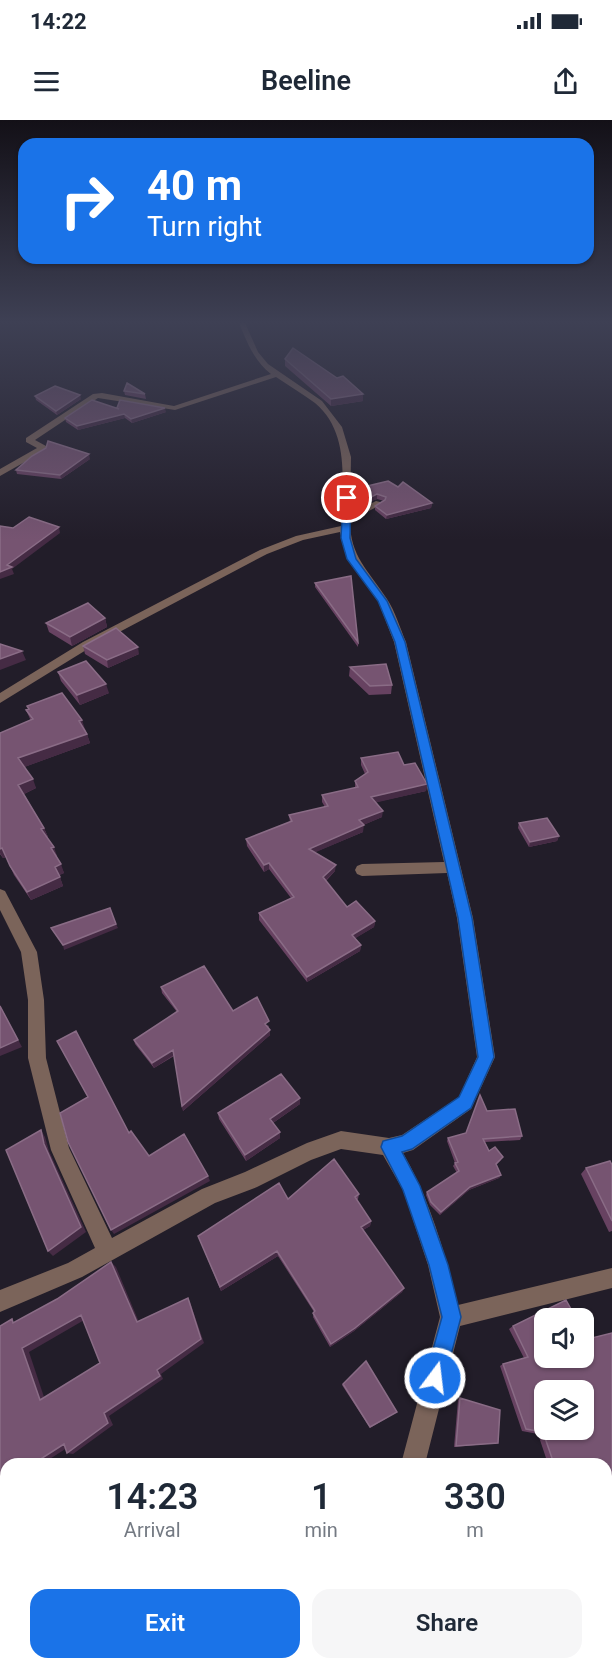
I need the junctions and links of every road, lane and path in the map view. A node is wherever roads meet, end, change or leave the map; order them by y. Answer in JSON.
{"nodes":[{"id":1,"x":98,"y":395,"type":"edge"},
{"id":2,"x":108,"y":395,"type":"edge"},
{"id":3,"x":213,"y":395,"type":"edge"},
{"id":4,"x":308,"y":395,"type":"edge"},
{"id":5,"x":0,"y":473,"type":"edge"},
{"id":6,"x":379,"y":503,"type":"edge"},
{"id":7,"x":347,"y":523,"type":"junction"},
{"id":8,"x":0,"y":699,"type":"edge"},
{"id":9,"x":453,"y":867,"type":"junction"},
{"id":10,"x":362,"y":870,"type":"dead end"},
{"id":11,"x":0,"y":895,"type":"edge"},
{"id":12,"x":389,"y":1147,"type":"junction"},
{"id":13,"x":108,"y":1252,"type":"junction"},
{"id":14,"x":612,"y":1278,"type":"edge"},
{"id":15,"x":0,"y":1301,"type":"edge"},
{"id":16,"x":451,"y":1317,"type":"junction"},
{"id":17,"x":415,"y":1458,"type":"edge"}],
"edges":[{"from":1,"to":5,"type":"street"},
{"from":2,"to":3,"type":"street"},
{"from":4,"to":7,"type":"street"},
{"from":6,"to":7,"type":"street"},
{"from":7,"to":8,"type":"street"},
{"from":7,"to":9,"type":"street"},
{"from":9,"to":10,"type":"street"},
{"from":9,"to":12,"type":"street"},
{"from":11,"to":13,"type":"street"},
{"from":12,"to":13,"type":"street"},
{"from":12,"to":16,"type":"street"},
{"from":13,"to":15,"type":"street"},
{"from":14,"to":16,"type":"street"},
{"from":16,"to":17,"type":"street"}]}
